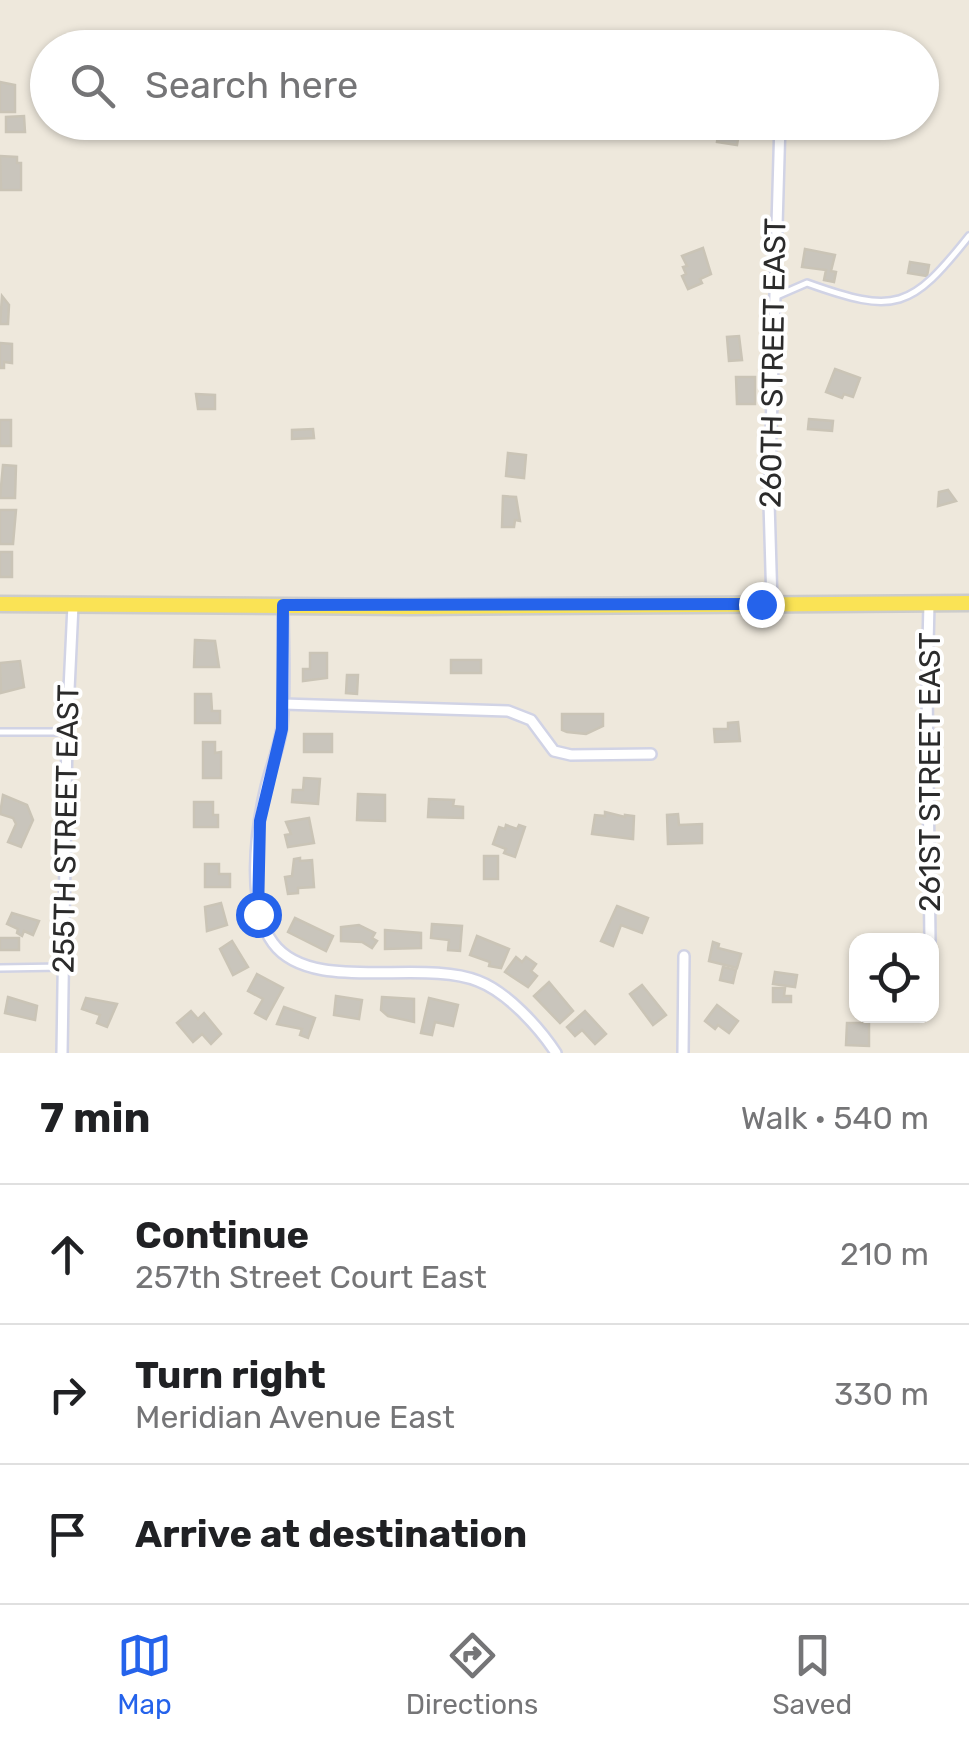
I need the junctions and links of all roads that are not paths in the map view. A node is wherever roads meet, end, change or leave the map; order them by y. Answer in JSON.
{"nodes":[{"id":1,"x":779,"y":140,"type":"edge"},
{"id":2,"x":969,"y":236,"type":"edge"},
{"id":3,"x":774,"y":297,"type":"junction"},
{"id":4,"x":930,"y":603,"type":"junction"},
{"id":5,"x":969,"y":603,"type":"edge"},
{"id":6,"x":0,"y":604,"type":"edge"},
{"id":7,"x":772,"y":604,"type":"junction"},
{"id":8,"x":73,"y":605,"type":"junction"},
{"id":9,"x":283,"y":605,"type":"junction"},
{"id":10,"x":283,"y":704,"type":"junction"},
{"id":11,"x":0,"y":732,"type":"edge"},
{"id":12,"x":66,"y":732,"type":"junction"},
{"id":13,"x":651,"y":754,"type":"dead end"},
{"id":14,"x":930,"y":933,"type":"edge"},
{"id":15,"x":684,"y":956,"type":"dead end"},
{"id":16,"x":64,"y":966,"type":"junction"},
{"id":17,"x":0,"y":968,"type":"edge"},
{"id":18,"x":62,"y":1053,"type":"edge"},
{"id":19,"x":556,"y":1053,"type":"edge"},
{"id":20,"x":683,"y":1053,"type":"edge"}],
"edges":[{"from":1,"to":3,"type":"street","name":"260TH STREET EAST"},
{"from":2,"to":3,"type":"lane"},
{"from":3,"to":7,"type":"street","name":"260TH STREET EAST"},
{"from":4,"to":5,"type":"main road"},
{"from":4,"to":7,"type":"main road"},
{"from":4,"to":14,"type":"street","name":"261ST STREET EAST"},
{"from":6,"to":8,"type":"main road"},
{"from":7,"to":9,"type":"main road"},
{"from":8,"to":9,"type":"main road"},
{"from":8,"to":12,"type":"street","name":"255TH STREET EAST"},
{"from":9,"to":10,"type":"street"},
{"from":10,"to":13,"type":"street"},
{"from":10,"to":19,"type":"street"},
{"from":11,"to":12,"type":"lane"},
{"from":12,"to":16,"type":"street","name":"255TH STREET EAST"},
{"from":15,"to":20,"type":"street"},
{"from":16,"to":17,"type":"lane"},
{"from":16,"to":18,"type":"street","name":"255TH STREET EAST"}]}
